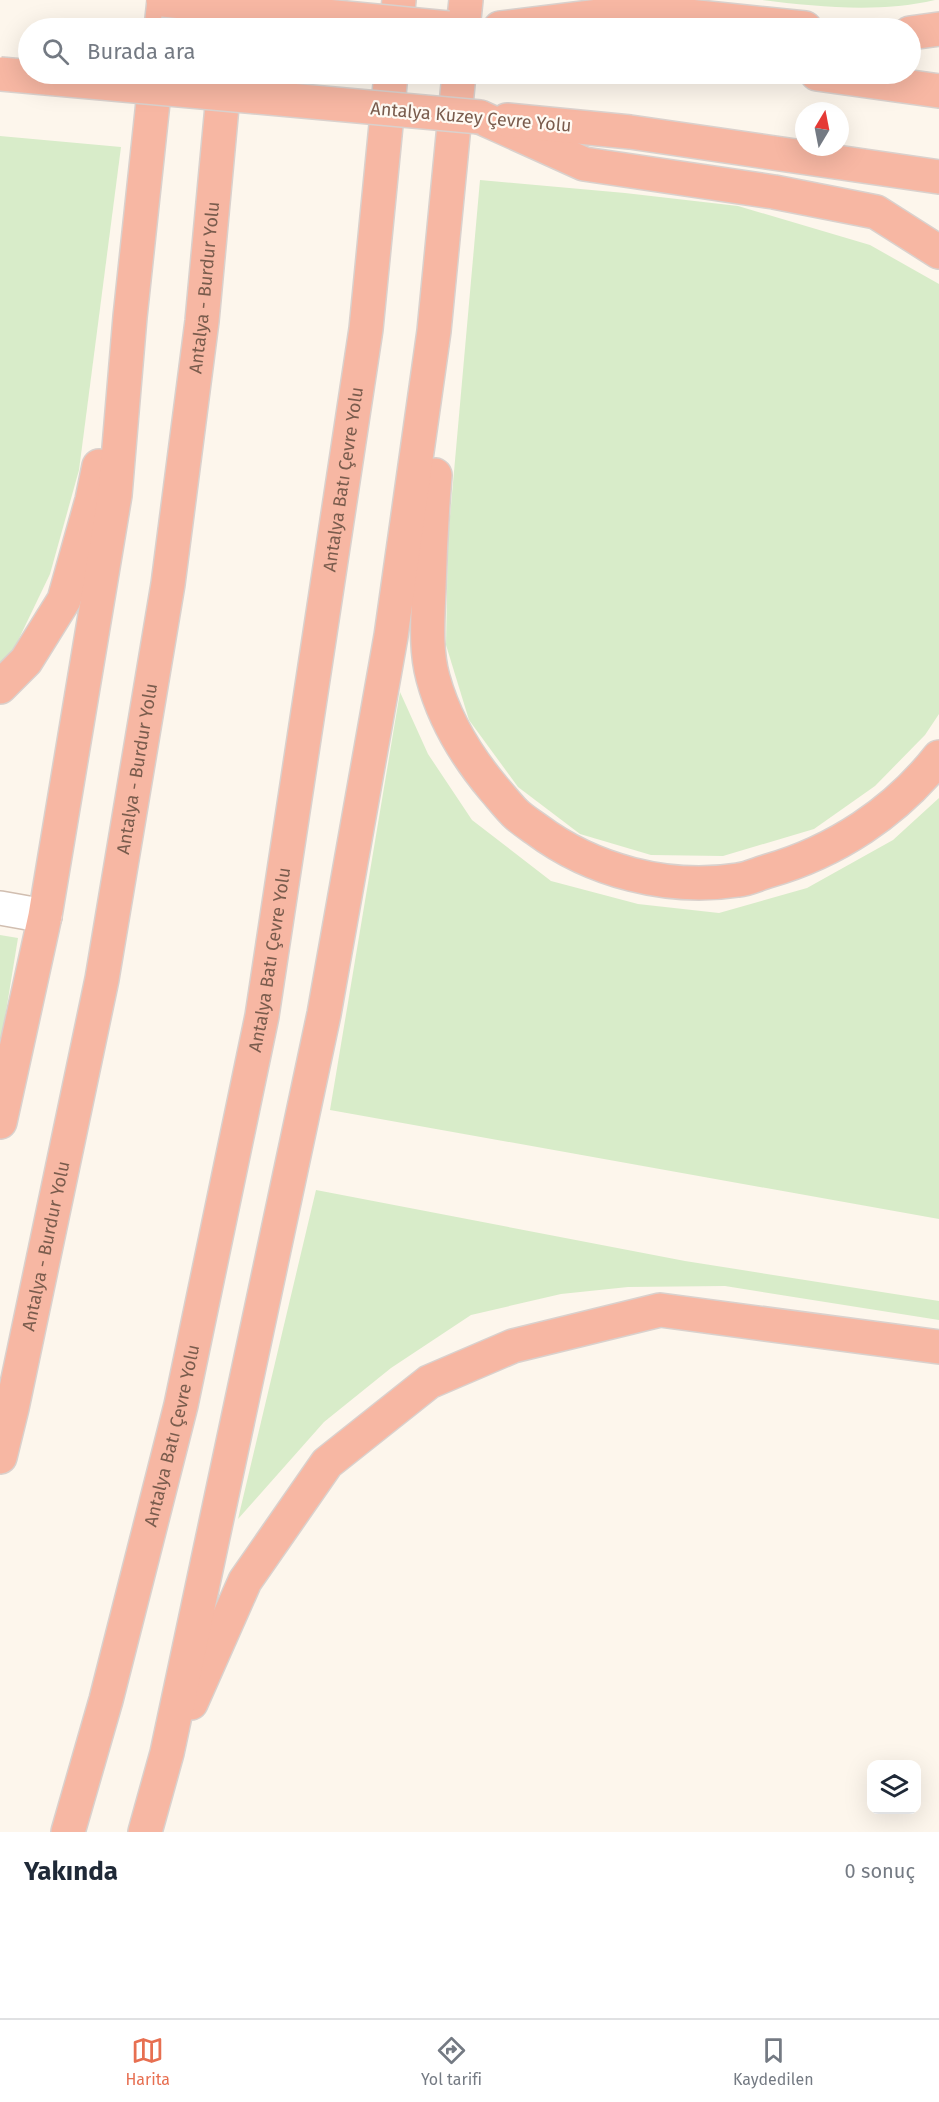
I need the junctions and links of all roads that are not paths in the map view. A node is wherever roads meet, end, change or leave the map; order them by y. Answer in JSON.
{"nodes":[{"id":1,"x":164,"y":0,"type":"edge"},
{"id":2,"x":232,"y":0,"type":"edge"},
{"id":3,"x":399,"y":0,"type":"edge"},
{"id":4,"x":466,"y":0,"type":"edge"},
{"id":5,"x":162,"y":18,"type":"edge"},
{"id":6,"x":231,"y":18,"type":"edge"},
{"id":7,"x":347,"y":18,"type":"edge"},
{"id":8,"x":397,"y":18,"type":"edge"},
{"id":9,"x":464,"y":18,"type":"edge"},
{"id":10,"x":582,"y":18,"type":"edge"},
{"id":11,"x":708,"y":18,"type":"edge"},
{"id":12,"x":939,"y":29,"type":"edge"},
{"id":13,"x":921,"y":31,"type":"edge"},
{"id":14,"x":0,"y":74,"type":"edge"},
{"id":15,"x":18,"y":76,"type":"edge"},
{"id":16,"x":112,"y":84,"type":"edge"},
{"id":17,"x":155,"y":84,"type":"edge"},
{"id":18,"x":224,"y":84,"type":"edge"},
{"id":19,"x":390,"y":84,"type":"edge"},
{"id":20,"x":458,"y":84,"type":"edge"},
{"id":21,"x":889,"y":84,"type":"edge"},
{"id":22,"x":939,"y":91,"type":"edge"},
{"id":23,"x":480,"y":117,"type":"junction"},
{"id":24,"x":939,"y":177,"type":"edge"},
{"id":25,"x":939,"y":252,"type":"edge"},
{"id":26,"x":130,"y":317,"type":"junction"},
{"id":27,"x":434,"y":331,"type":"junction"},
{"id":28,"x":0,"y":687,"type":"edge"},
{"id":29,"x":939,"y":757,"type":"edge"},
{"id":30,"x":0,"y":908,"type":"edge"},
{"id":31,"x":45,"y":916,"type":"junction"},
{"id":32,"x":0,"y":1122,"type":"edge"},
{"id":33,"x":939,"y":1347,"type":"edge"},
{"id":34,"x":0,"y":1457,"type":"edge"},
{"id":35,"x":167,"y":1753,"type":"junction"},
{"id":36,"x":68,"y":1832,"type":"edge"},
{"id":37,"x":145,"y":1832,"type":"edge"}],
"edges":[{"from":1,"to":5,"type":"highway"},
{"from":1,"to":7,"type":"highway","bridge":true},
{"from":2,"to":6,"type":"highway"},
{"from":3,"to":8,"type":"highway"},
{"from":4,"to":9,"type":"highway"},
{"from":10,"to":11,"type":"highway"},
{"from":12,"to":13,"type":"highway"},
{"from":14,"to":15,"type":"highway","name":"Antalya Kuzey Çevre Yolu","bridge":true},
{"from":16,"to":23,"type":"highway","name":"Antalya Kuzey Çevre Yolu","bridge":true},
{"from":17,"to":26,"type":"highway"},
{"from":18,"to":34,"type":"highway","name":"Antalya - Burdur Yolu"},
{"from":19,"to":36,"type":"highway","name":"Antalya Batı Çevre Yolu"},
{"from":20,"to":27,"type":"highway"},
{"from":21,"to":22,"type":"highway"},
{"from":23,"to":24,"type":"highway","name":"Antalya Kuzey Çevre Yolu"},
{"from":23,"to":25,"type":"highway"},
{"from":26,"to":28,"type":"highway"},
{"from":26,"to":31,"type":"highway"},
{"from":27,"to":29,"type":"highway"},
{"from":27,"to":35,"type":"highway"},
{"from":30,"to":31,"type":"street"},
{"from":31,"to":32,"type":"highway"},
{"from":33,"to":35,"type":"highway"},
{"from":35,"to":37,"type":"highway"}]}
